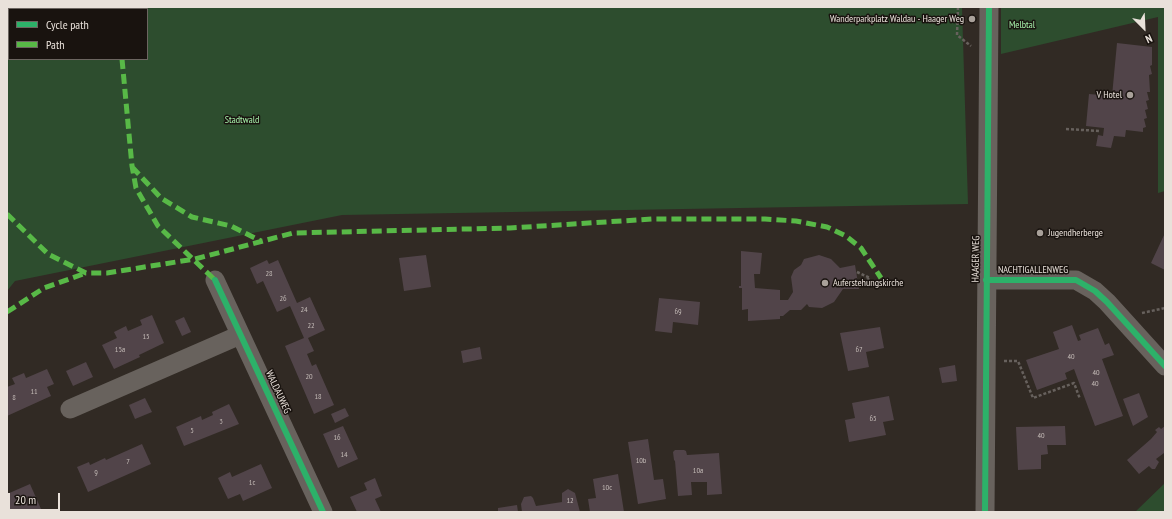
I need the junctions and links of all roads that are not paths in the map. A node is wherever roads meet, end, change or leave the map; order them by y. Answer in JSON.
{"nodes":[{"id":1,"x":988,"y":7,"type":"edge"},
{"id":2,"x":215,"y":280,"type":"dead end"},
{"id":3,"x":986,"y":280,"type":"junction"},
{"id":4,"x":240,"y":335,"type":"junction"},
{"id":5,"x":1165,"y":366,"type":"edge"},
{"id":6,"x":70,"y":409,"type":"dead end"},
{"id":7,"x":323,"y":512,"type":"edge"},
{"id":8,"x":985,"y":512,"type":"edge"}],
"edges":[{"from":1,"to":3,"type":"street","name":"HAAGER WEG"},
{"from":2,"to":4,"type":"street","name":"WALDAUWEG"},
{"from":3,"to":5,"type":"street","name":"NACHTIGALLENWEG"},
{"from":3,"to":8,"type":"street","name":"HAAGER WEG"},
{"from":4,"to":6,"type":"street"},
{"from":4,"to":7,"type":"street","name":"WALDAUWEG"}]}
